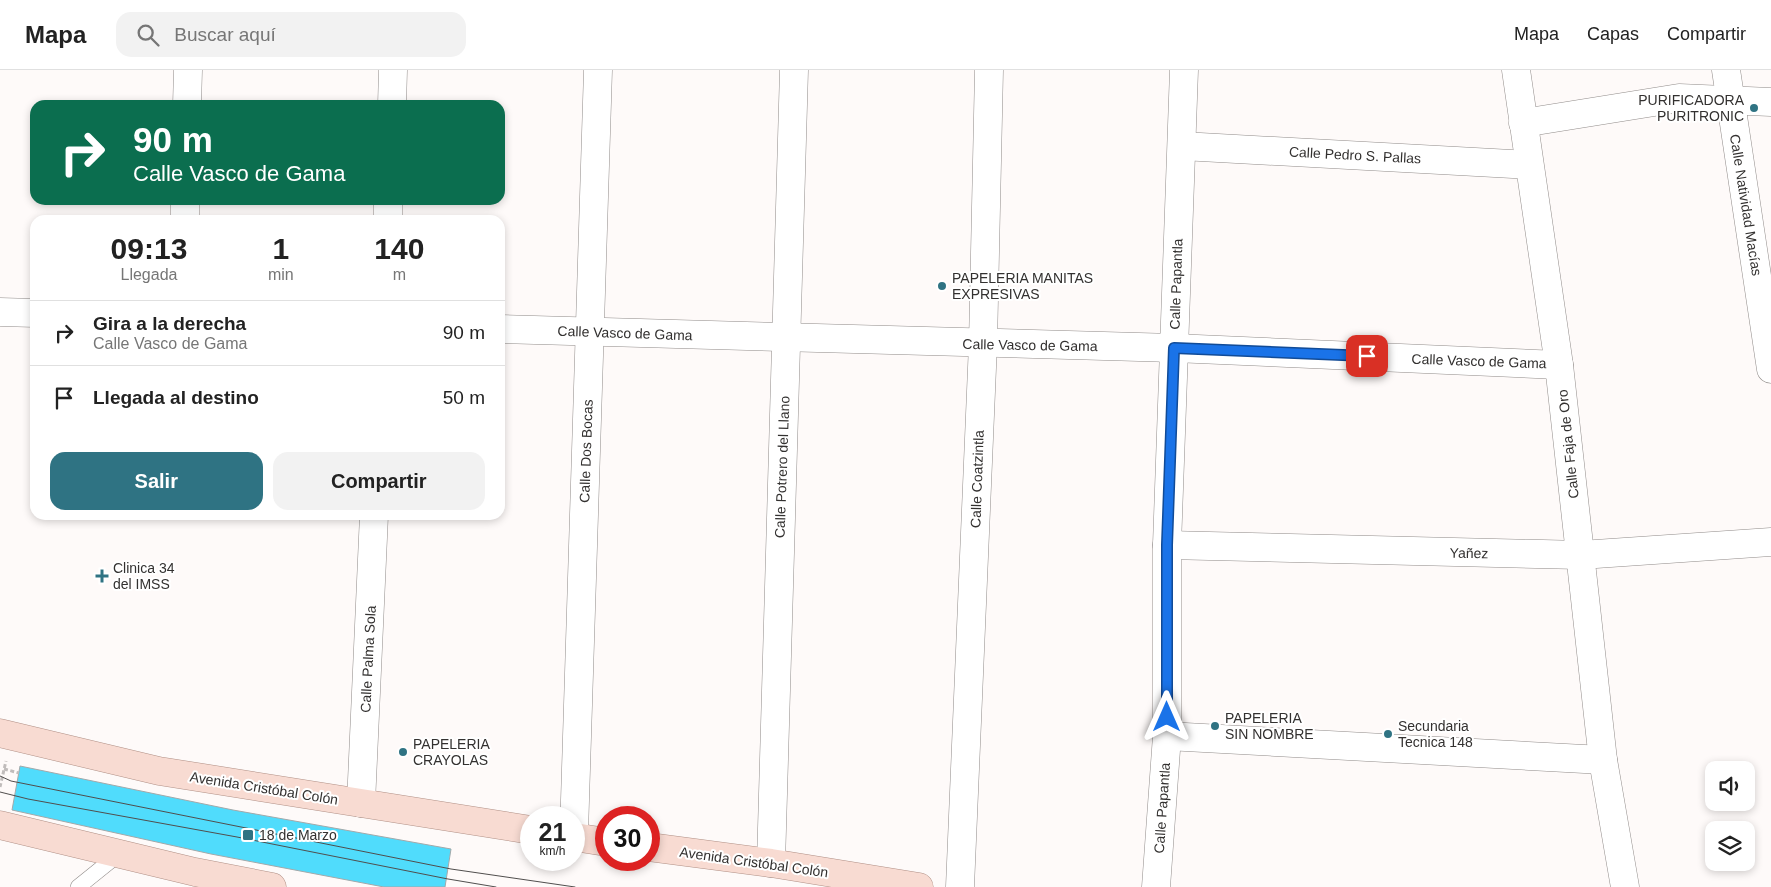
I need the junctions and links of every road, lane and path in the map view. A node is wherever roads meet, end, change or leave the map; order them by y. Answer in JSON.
{"nodes":[{"id":1,"x":188,"y":70,"type":"edge"},
{"id":2,"x":393,"y":70,"type":"edge"},
{"id":3,"x":598,"y":70,"type":"edge"},
{"id":4,"x":794,"y":70,"type":"edge"},
{"id":5,"x":989,"y":70,"type":"edge"},
{"id":6,"x":1184,"y":70,"type":"edge"},
{"id":7,"x":1516,"y":70,"type":"edge"},
{"id":8,"x":1726,"y":70,"type":"edge"},
{"id":9,"x":1730,"y":99,"type":"junction"},
{"id":10,"x":187,"y":100,"type":"edge"},
{"id":11,"x":392,"y":100,"type":"edge"},
{"id":12,"x":1771,"y":102,"type":"edge"},
{"id":13,"x":1523,"y":123,"type":"junction"},
{"id":14,"x":1182,"y":146,"type":"junction"},
{"id":15,"x":1529,"y":165,"type":"junction"},
{"id":16,"x":0,"y":312,"type":"edge"},
{"id":17,"x":30,"y":313,"type":"edge"},
{"id":18,"x":505,"y":329,"type":"edge"},
{"id":19,"x":589,"y":332,"type":"junction"},
{"id":20,"x":786,"y":338,"type":"junction"},
{"id":21,"x":983,"y":344,"type":"junction"},
{"id":22,"x":1174,"y":348,"type":"junction"},
{"id":23,"x":1559,"y":364,"type":"junction"},
{"id":24,"x":1771,"y":369,"type":"edge"},
{"id":25,"x":374,"y":520,"type":"edge"},
{"id":26,"x":1771,"y":542,"type":"edge"},
{"id":27,"x":1167,"y":545,"type":"junction"},
{"id":28,"x":1581,"y":556,"type":"junction"},
{"id":29,"x":0,"y":734,"type":"edge"},
{"id":30,"x":1167,"y":736,"type":"junction"},
{"id":31,"x":1603,"y":760,"type":"junction"},
{"id":32,"x":4,"y":769,"type":"dead end"},
{"id":33,"x":19,"y":773,"type":"dead end"},
{"id":34,"x":361,"y":803,"type":"junction"},
{"id":35,"x":575,"y":806,"type":"edge"},
{"id":36,"x":0,"y":825,"type":"edge"},
{"id":37,"x":520,"y":828,"type":"edge"},
{"id":38,"x":660,"y":848,"type":"edge"},
{"id":39,"x":119,"y":854,"type":"junction"},
{"id":40,"x":771,"y":863,"type":"junction"},
{"id":41,"x":196,"y":879,"type":"edge"},
{"id":42,"x":78,"y":887,"type":"edge"},
{"id":43,"x":272,"y":887,"type":"edge"},
{"id":44,"x":919,"y":887,"type":"edge"},
{"id":45,"x":960,"y":887,"type":"edge"},
{"id":46,"x":1156,"y":887,"type":"edge"},
{"id":47,"x":1625,"y":887,"type":"edge"}],
"edges":[{"from":1,"to":10,"type":"street"},
{"from":2,"to":11,"type":"street"},
{"from":3,"to":19,"type":"street","name":"Calle Dos Bocas"},
{"from":4,"to":20,"type":"street","name":"Calle Potrero del Llano"},
{"from":5,"to":21,"type":"street","name":"Calle Coatzintla"},
{"from":6,"to":14,"type":"street","name":"Calle Papantla"},
{"from":7,"to":13,"type":"street","name":"Calle Faja de Oro"},
{"from":8,"to":9,"type":"street","name":"Calle Natividad Macías"},
{"from":9,"to":12,"type":"street"},
{"from":9,"to":13,"type":"street"},
{"from":9,"to":24,"type":"street","name":"Calle Natividad Macías"},
{"from":13,"to":15,"type":"street","name":"Calle Faja de Oro"},
{"from":14,"to":15,"type":"street","name":"Calle Pedro S. Pallas"},
{"from":14,"to":22,"type":"street","name":"Calle Papantla"},
{"from":15,"to":23,"type":"street","name":"Calle Faja de Oro"},
{"from":16,"to":17,"type":"street"},
{"from":18,"to":19,"type":"street","name":"Calle Vasco de Gama"},
{"from":19,"to":20,"type":"street","name":"Calle Vasco de Gama"},
{"from":19,"to":35,"type":"street","name":"Calle Dos Bocas"},
{"from":20,"to":21,"type":"street","name":"Calle Vasco de Gama"},
{"from":20,"to":40,"type":"street","name":"Calle Potrero del Llano"},
{"from":21,"to":22,"type":"street","name":"Calle Vasco de Gama"},
{"from":21,"to":45,"type":"street","name":"Calle Coatzintla"},
{"from":22,"to":23,"type":"street","name":"Calle Vasco de Gama"},
{"from":22,"to":27,"type":"street","name":"Calle Papantla"},
{"from":23,"to":28,"type":"street","name":"Calle Faja de Oro"},
{"from":25,"to":34,"type":"street","name":"Calle Palma Sola"},
{"from":26,"to":28,"type":"street","name":"Yañez"},
{"from":27,"to":28,"type":"street","name":"Yañez"},
{"from":27,"to":30,"type":"street","name":"Calle Papantla"},
{"from":28,"to":31,"type":"street","name":"Calle Faja de Oro"},
{"from":29,"to":34,"type":"main road","name":"Avenida Cristóbal Colón"},
{"from":30,"to":31,"type":"street"},
{"from":30,"to":46,"type":"street","name":"Calle Papantla"},
{"from":31,"to":47,"type":"street","name":"Calle Faja de Oro"},
{"from":32,"to":33,"type":"path"},
{"from":34,"to":37,"type":"main road","name":"Avenida Cristóbal Colón"},
{"from":36,"to":39,"type":"main road"},
{"from":38,"to":40,"type":"main road","name":"Avenida Cristóbal Colón"},
{"from":39,"to":41,"type":"main road"},
{"from":39,"to":42,"type":"lane"},
{"from":40,"to":44,"type":"main road","name":"Avenida Cristóbal Colón"},
{"from":41,"to":43,"type":"main road"}]}
